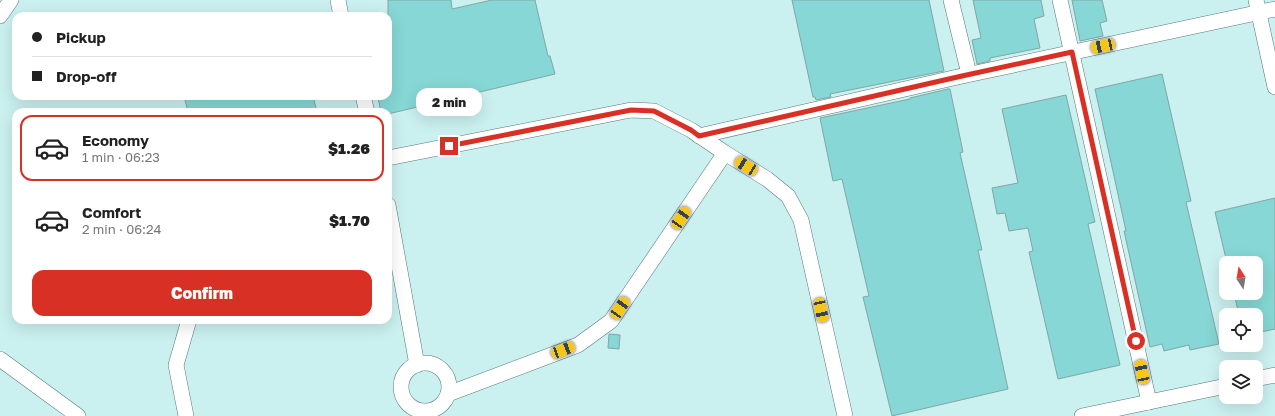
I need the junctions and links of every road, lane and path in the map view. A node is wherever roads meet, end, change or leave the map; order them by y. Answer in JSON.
{"nodes":[{"id":1,"x":11,"y":0,"type":"edge"},
{"id":2,"x":338,"y":0,"type":"edge"},
{"id":3,"x":951,"y":0,"type":"edge"},
{"id":4,"x":1060,"y":0,"type":"edge"},
{"id":5,"x":1257,"y":6,"type":"edge"},
{"id":6,"x":1275,"y":9,"type":"edge"},
{"id":7,"x":340,"y":12,"type":"edge"},
{"id":8,"x":0,"y":16,"type":"edge"},
{"id":9,"x":1072,"y":52,"type":"junction"},
{"id":10,"x":969,"y":74,"type":"junction"},
{"id":11,"x":1275,"y":86,"type":"edge"},
{"id":12,"x":699,"y":136,"type":"junction"},
{"id":13,"x":725,"y":154,"type":"junction"},
{"id":14,"x":392,"y":157,"type":"edge"},
{"id":15,"x":392,"y":227,"type":"edge"},
{"id":16,"x":188,"y":324,"type":"edge"},
{"id":17,"x":0,"y":359,"type":"edge"},
{"id":18,"x":417,"y":365,"type":"junction"},
{"id":19,"x":1275,"y":375,"type":"edge"},
{"id":20,"x":1263,"y":378,"type":"edge"},
{"id":21,"x":1219,"y":387,"type":"edge"},
{"id":22,"x":448,"y":394,"type":"junction"},
{"id":23,"x":1149,"y":402,"type":"junction"},
{"id":24,"x":434,"y":413,"type":"edge"},
{"id":25,"x":78,"y":416,"type":"edge"},
{"id":26,"x":186,"y":416,"type":"edge"},
{"id":27,"x":845,"y":416,"type":"edge"},
{"id":28,"x":1082,"y":416,"type":"edge"}],
"edges":[{"from":1,"to":8,"type":"lane"},
{"from":2,"to":7,"type":"lane"},
{"from":3,"to":10,"type":"lane"},
{"from":4,"to":9,"type":"lane"},
{"from":5,"to":6,"type":"lane"},
{"from":5,"to":9,"type":"lane"},
{"from":5,"to":11,"type":"lane"},
{"from":9,"to":10,"type":"lane"},
{"from":9,"to":23,"type":"lane"},
{"from":10,"to":12,"type":"lane"},
{"from":12,"to":13,"type":"lane"},
{"from":12,"to":14,"type":"lane"},
{"from":13,"to":22,"type":"lane"},
{"from":13,"to":27,"type":"lane"},
{"from":15,"to":18,"type":"lane"},
{"from":16,"to":26,"type":"lane"},
{"from":17,"to":25,"type":"lane"},
{"from":18,"to":22,"type":"lane"},
{"from":18,"to":24,"type":"lane"},
{"from":19,"to":20,"type":"lane"},
{"from":21,"to":23,"type":"lane"},
{"from":22,"to":24,"type":"lane"},
{"from":23,"to":28,"type":"lane"}]}
